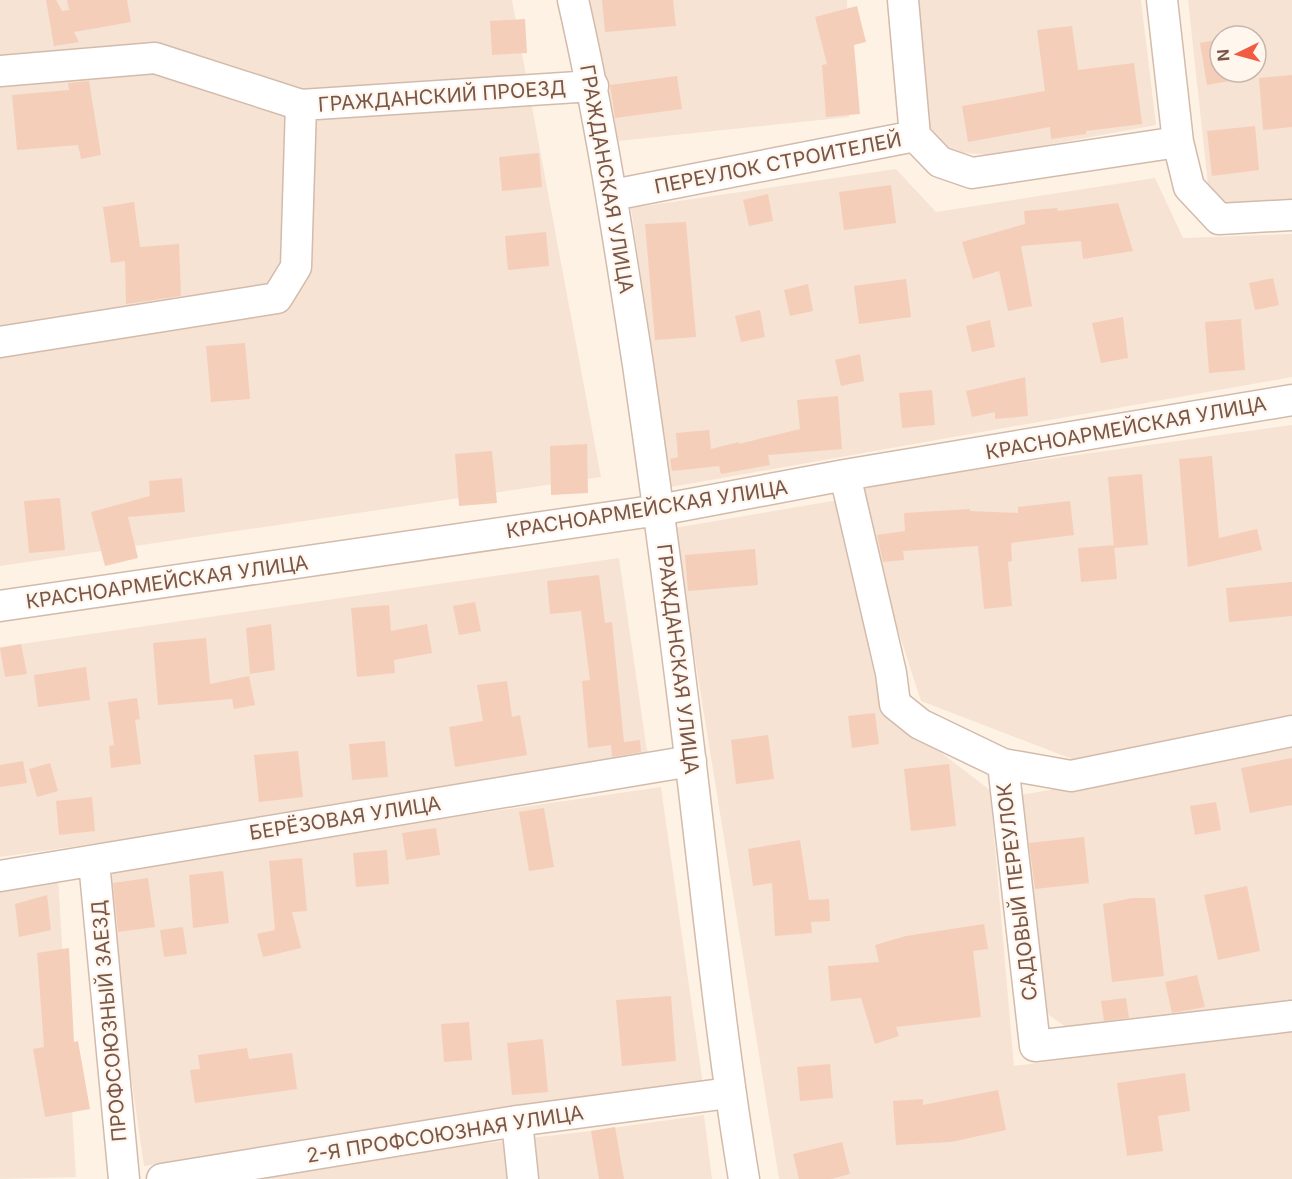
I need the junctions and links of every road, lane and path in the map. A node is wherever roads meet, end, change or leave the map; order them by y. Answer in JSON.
{"nodes":[{"id":1,"x":573,"y":0,"type":"edge"},
{"id":2,"x":903,"y":0,"type":"edge"},
{"id":3,"x":1162,"y":0,"type":"edge"},
{"id":4,"x":0,"y":70,"type":"edge"},
{"id":5,"x":593,"y":86,"type":"junction"},
{"id":6,"x":301,"y":105,"type":"junction"},
{"id":7,"x":915,"y":136,"type":"junction"},
{"id":8,"x":1178,"y":142,"type":"junction"},
{"id":9,"x":613,"y":195,"type":"junction"},
{"id":10,"x":1292,"y":215,"type":"edge"},
{"id":11,"x":0,"y":342,"type":"edge"},
{"id":12,"x":1292,"y":400,"type":"edge"},
{"id":13,"x":845,"y":475,"type":"junction"},
{"id":14,"x":659,"y":510,"type":"junction"},
{"id":15,"x":0,"y":606,"type":"edge"},
{"id":16,"x":1292,"y":731,"type":"edge"},
{"id":17,"x":691,"y":761,"type":"junction"},
{"id":18,"x":1003,"y":764,"type":"junction"},
{"id":19,"x":94,"y":862,"type":"junction"},
{"id":20,"x":0,"y":876,"type":"edge"},
{"id":21,"x":1292,"y":1016,"type":"edge"},
{"id":22,"x":729,"y":1093,"type":"junction"},
{"id":23,"x":517,"y":1121,"type":"junction"},
{"id":24,"x":124,"y":1179,"type":"edge"},
{"id":25,"x":162,"y":1179,"type":"edge"},
{"id":26,"x":523,"y":1179,"type":"edge"},
{"id":27,"x":744,"y":1179,"type":"edge"}],
"edges":[{"from":1,"to":5,"type":"street","name":"ГРАЖДАНСКАЯ УЛИЦА"},
{"from":2,"to":7,"type":"street","name":"ПЕРЕУЛОК СТРОИТЕЛЕЙ"},
{"from":3,"to":8,"type":"street"},
{"from":4,"to":6,"type":"street"},
{"from":5,"to":6,"type":"street","name":"ГРАЖДАНСКИЙ ПРОЕЗД"},
{"from":5,"to":9,"type":"street","name":"ГРАЖДАНСКАЯ УЛИЦА"},
{"from":6,"to":11,"type":"street","name":"ГРАЖДАНСКИЙ ПРОЕЗД"},
{"from":7,"to":8,"type":"street"},
{"from":7,"to":9,"type":"street","name":"ПЕРЕУЛОК СТРОИТЕЛЕЙ"},
{"from":8,"to":10,"type":"street"},
{"from":9,"to":14,"type":"street","name":"ГРАЖДАНСКАЯ УЛИЦА"},
{"from":12,"to":13,"type":"street","name":"КРАСНОАРМЕЙСКАЯ УЛИЦА"},
{"from":13,"to":14,"type":"street","name":"КРАСНОАРМЕЙСКАЯ УЛИЦА"},
{"from":13,"to":18,"type":"street","name":"САДОВЫЙ ПЕРЕУЛОК"},
{"from":14,"to":15,"type":"street","name":"КРАСНОАРМЕЙСКАЯ УЛИЦА"},
{"from":14,"to":17,"type":"street","name":"ГРАЖДАНСКАЯ УЛИЦА"},
{"from":16,"to":18,"type":"street"},
{"from":17,"to":19,"type":"street","name":"БЕРЁЗОВАЯ УЛИЦА"},
{"from":17,"to":22,"type":"street","name":"ГРАЖДАНСКАЯ УЛИЦА"},
{"from":18,"to":21,"type":"street","name":"САДОВЫЙ ПЕРЕУЛОК"},
{"from":19,"to":20,"type":"street","name":"БЕРЁЗОВАЯ УЛИЦА"},
{"from":19,"to":24,"type":"street","name":"ПРОФСОЮЗНЫЙ ЗАЕЗД"},
{"from":22,"to":23,"type":"street","name":"2-Я ПРОФСОЮЗНАЯ УЛИЦА"},
{"from":22,"to":27,"type":"street","name":"ГРАЖДАНСКАЯ УЛИЦА"},
{"from":23,"to":25,"type":"street","name":"2-Я ПРОФСОЮЗНАЯ УЛИЦА"},
{"from":23,"to":26,"type":"street"}]}
